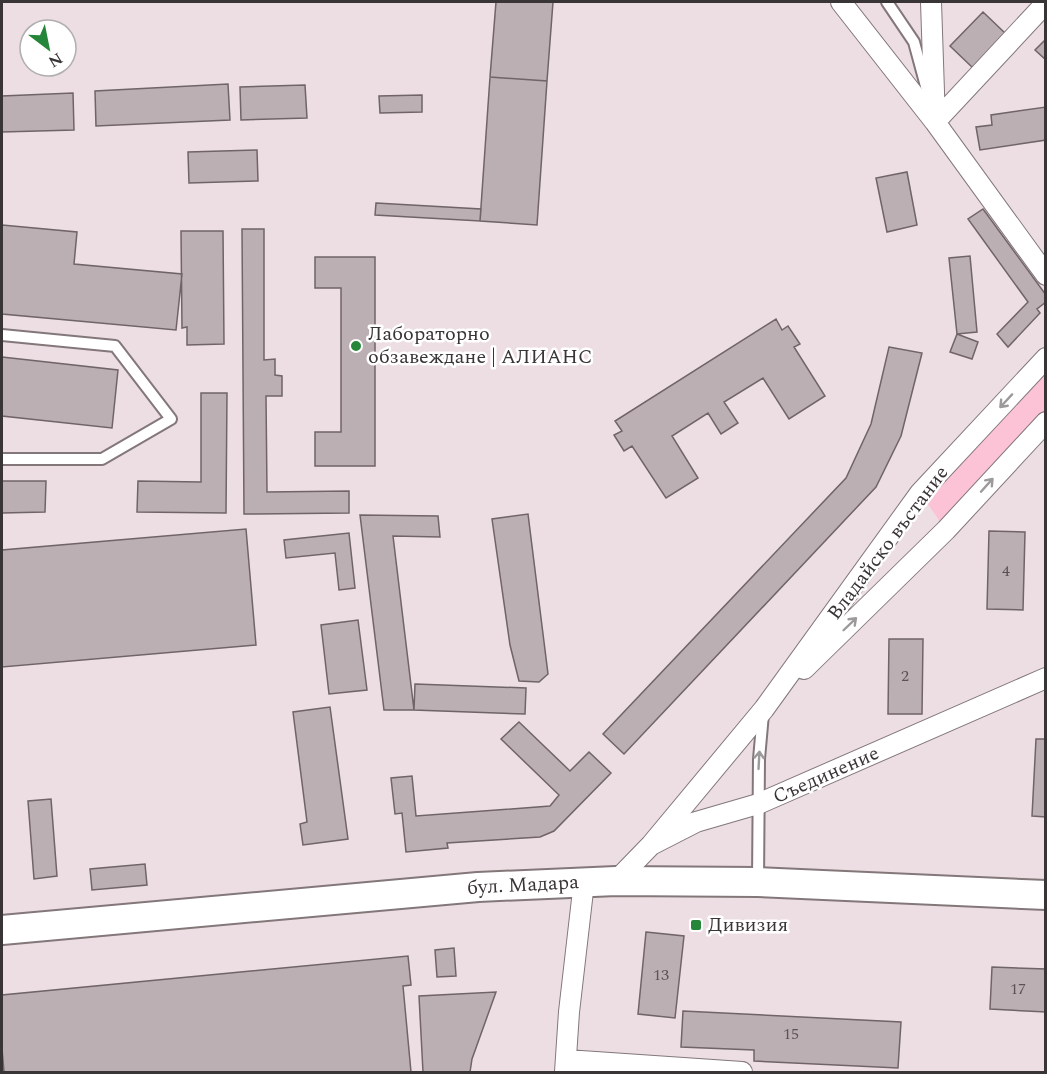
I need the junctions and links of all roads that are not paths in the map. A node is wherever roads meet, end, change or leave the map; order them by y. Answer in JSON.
{"nodes":[{"id":1,"x":841,"y":2,"type":"edge"},
{"id":2,"x":887,"y":2,"type":"edge"},
{"id":3,"x":931,"y":2,"type":"edge"},
{"id":4,"x":1046,"y":3,"type":"edge"},
{"id":5,"x":935,"y":122,"type":"junction"},
{"id":6,"x":1046,"y":275,"type":"edge"},
{"id":7,"x":2,"y":335,"type":"edge"},
{"id":8,"x":1046,"y":358,"type":"edge"},
{"id":9,"x":1046,"y":422,"type":"edge"},
{"id":10,"x":2,"y":459,"type":"edge"},
{"id":11,"x":1046,"y":678,"type":"edge"},
{"id":12,"x":764,"y":709,"type":"junction"},
{"id":13,"x":758,"y":804,"type":"junction"},
{"id":14,"x":651,"y":846,"type":"junction"},
{"id":15,"x":615,"y":880,"type":"junction"},
{"id":16,"x":584,"y":882,"type":"junction"},
{"id":17,"x":758,"y":882,"type":"junction"},
{"id":18,"x":1046,"y":895,"type":"edge"},
{"id":19,"x":2,"y":930,"type":"edge"},
{"id":20,"x":565,"y":1066,"type":"edge"},
{"id":21,"x":742,"y":1072,"type":"edge"}],
"edges":[{"from":1,"to":5,"type":"street"},
{"from":2,"to":5,"type":"lane"},
{"from":3,"to":5,"type":"street"},
{"from":4,"to":5,"type":"street"},
{"from":5,"to":6,"type":"street"},
{"from":7,"to":10,"type":"lane"},
{"from":8,"to":12,"type":"street","name":"Владайско въстание","one_way":true},
{"from":12,"to":9,"type":"street","name":"Владайско въстание","one_way":true},
{"from":11,"to":13,"type":"street","name":"Съединение"},
{"from":13,"to":12,"type":"lane","one_way":true},
{"from":12,"to":14,"type":"street","name":"Владайско въстание"},
{"from":13,"to":14,"type":"street","name":"Съединение"},
{"from":13,"to":17,"type":"lane"},
{"from":14,"to":15,"type":"street","name":"Съединение"},
{"from":15,"to":16,"type":"main road","name":"бул. Мадара"},
{"from":15,"to":17,"type":"main road","name":"бул. Мадара"},
{"from":16,"to":19,"type":"main road","name":"бул. Мадара"},
{"from":16,"to":20,"type":"street"},
{"from":17,"to":18,"type":"main road","name":"бул. Мадара"},
{"from":20,"to":21,"type":"street"}]}
